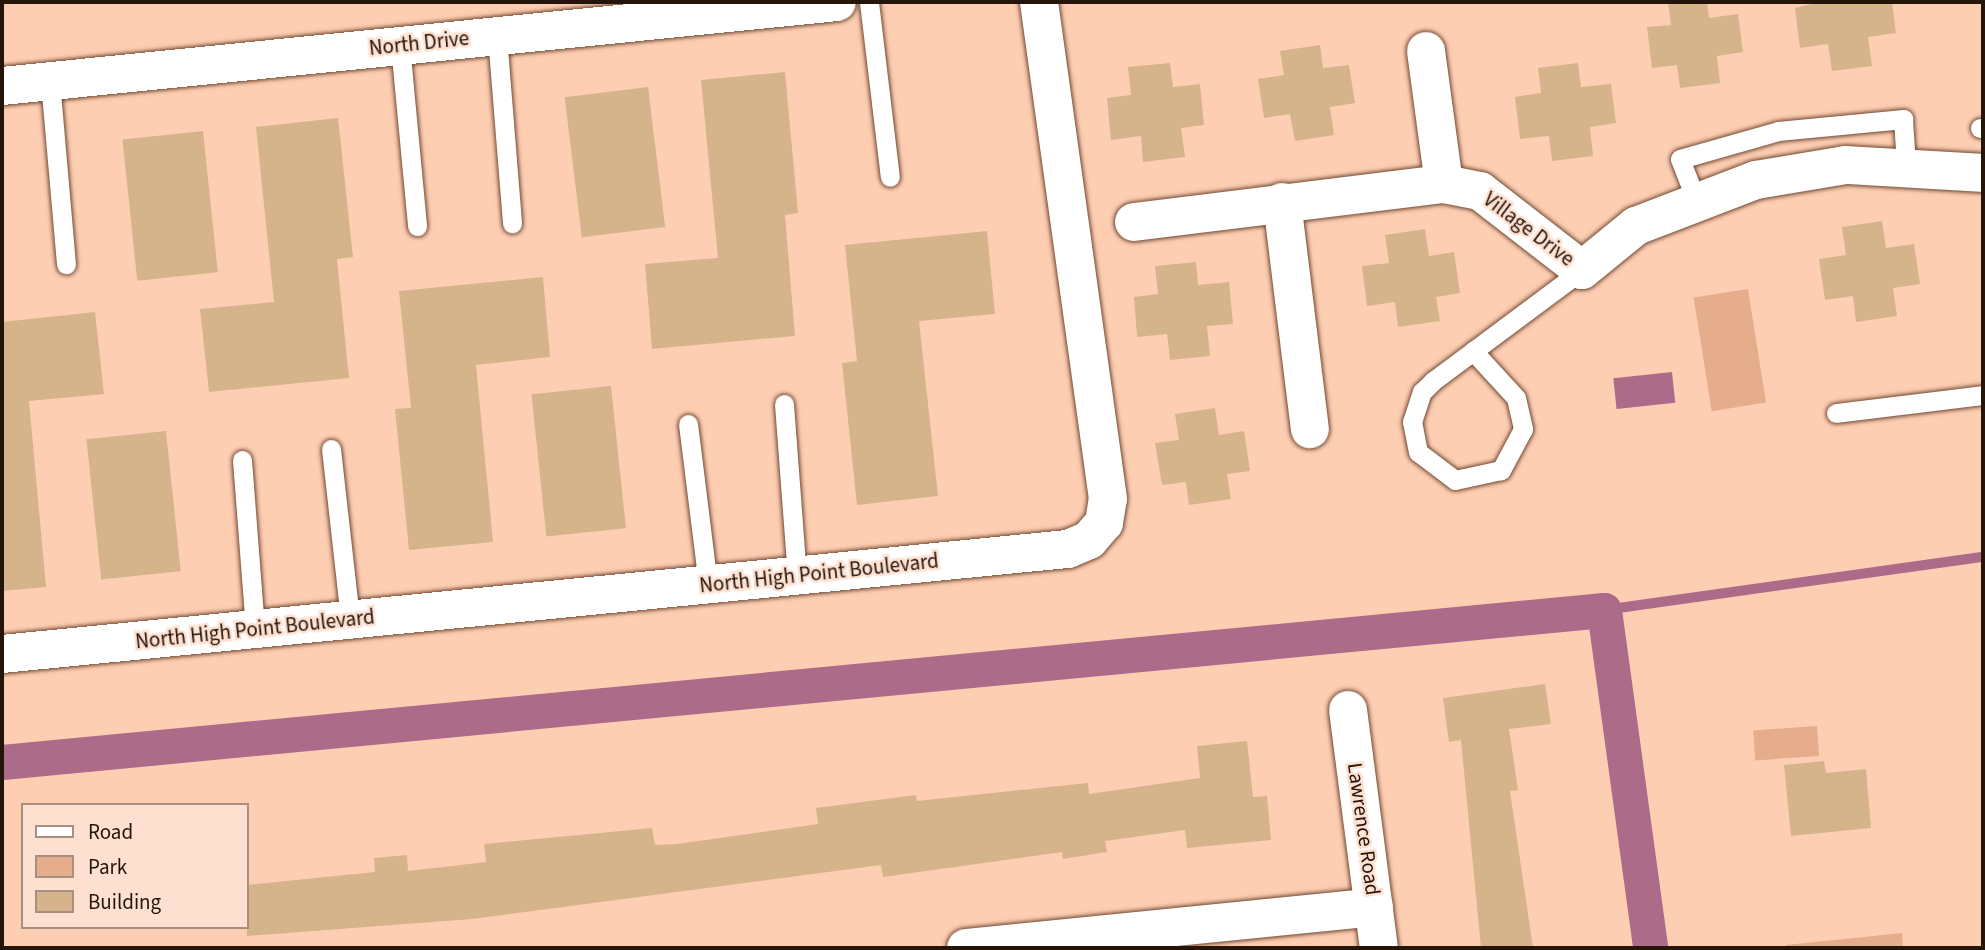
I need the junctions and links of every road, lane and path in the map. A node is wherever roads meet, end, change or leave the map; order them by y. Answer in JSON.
{"nodes":[{"id":1,"x":837,"y":2,"type":"edge"},
{"id":2,"x":869,"y":2,"type":"edge"},
{"id":3,"x":1039,"y":2,"type":"edge"},
{"id":4,"x":582,"y":14,"type":"edge"},
{"id":5,"x":497,"y":36,"type":"junction"},
{"id":6,"x":400,"y":45,"type":"junction"},
{"id":7,"x":1426,"y":51,"type":"dead end"},
{"id":8,"x":3,"y":75,"type":"edge"},
{"id":9,"x":50,"y":81,"type":"junction"},
{"id":10,"x":1983,"y":173,"type":"edge"},
{"id":11,"x":890,"y":177,"type":"dead end"},
{"id":12,"x":1444,"y":184,"type":"junction"},
{"id":13,"x":1282,"y":202,"type":"junction"},
{"id":14,"x":1134,"y":222,"type":"dead end"},
{"id":15,"x":512,"y":223,"type":"dead end"},
{"id":16,"x":417,"y":226,"type":"dead end"},
{"id":17,"x":66,"y":264,"type":"dead end"},
{"id":18,"x":1582,"y":270,"type":"junction"},
{"id":19,"x":1473,"y":352,"type":"junction"},
{"id":20,"x":1983,"y":395,"type":"edge"},
{"id":21,"x":784,"y":404,"type":"dead end"},
{"id":22,"x":1836,"y":413,"type":"dead end"},
{"id":23,"x":688,"y":424,"type":"dead end"},
{"id":24,"x":1310,"y":429,"type":"dead end"},
{"id":25,"x":331,"y":449,"type":"dead end"},
{"id":26,"x":242,"y":460,"type":"dead end"},
{"id":27,"x":797,"y":575,"type":"junction"},
{"id":28,"x":708,"y":584,"type":"junction"},
{"id":29,"x":350,"y":619,"type":"junction"},
{"id":30,"x":255,"y":629,"type":"junction"},
{"id":31,"x":2,"y":654,"type":"edge"},
{"id":32,"x":1348,"y":710,"type":"dead end"},
{"id":33,"x":1374,"y":907,"type":"junction"},
{"id":34,"x":966,"y":948,"type":"edge"},
{"id":35,"x":1379,"y":948,"type":"edge"}],
"edges":[{"from":1,"to":4,"type":"street","name":"North Drive"},
{"from":2,"to":11,"type":"lane"},
{"from":3,"to":27,"type":"street","name":"North High Point Boulevard"},
{"from":4,"to":5,"type":"street","name":"North Drive"},
{"from":5,"to":6,"type":"street","name":"North Drive"},
{"from":5,"to":15,"type":"lane"},
{"from":6,"to":9,"type":"street","name":"North Drive"},
{"from":6,"to":16,"type":"lane"},
{"from":7,"to":12,"type":"street"},
{"from":8,"to":9,"type":"street","name":"North Drive"},
{"from":9,"to":17,"type":"lane"},
{"from":10,"to":18,"type":"street","name":"Village Drive"},
{"from":12,"to":13,"type":"street","name":"Village Drive"},
{"from":12,"to":18,"type":"street","name":"Village Drive"},
{"from":13,"to":14,"type":"street","name":"Village Drive"},
{"from":13,"to":24,"type":"street"},
{"from":18,"to":19,"type":"lane"},
{"from":19,"to":19,"type":"lane"},
{"from":20,"to":22,"type":"lane"},
{"from":21,"to":27,"type":"lane"},
{"from":23,"to":28,"type":"lane"},
{"from":25,"to":29,"type":"lane"},
{"from":26,"to":30,"type":"lane"},
{"from":27,"to":28,"type":"street","name":"North High Point Boulevard"},
{"from":28,"to":29,"type":"street","name":"North High Point Boulevard"},
{"from":29,"to":30,"type":"street","name":"North High Point Boulevard"},
{"from":30,"to":31,"type":"street","name":"North High Point Boulevard"},
{"from":32,"to":33,"type":"street","name":"Lawrence Road"},
{"from":33,"to":34,"type":"street"},
{"from":33,"to":35,"type":"street","name":"Lawrence Road"}]}
